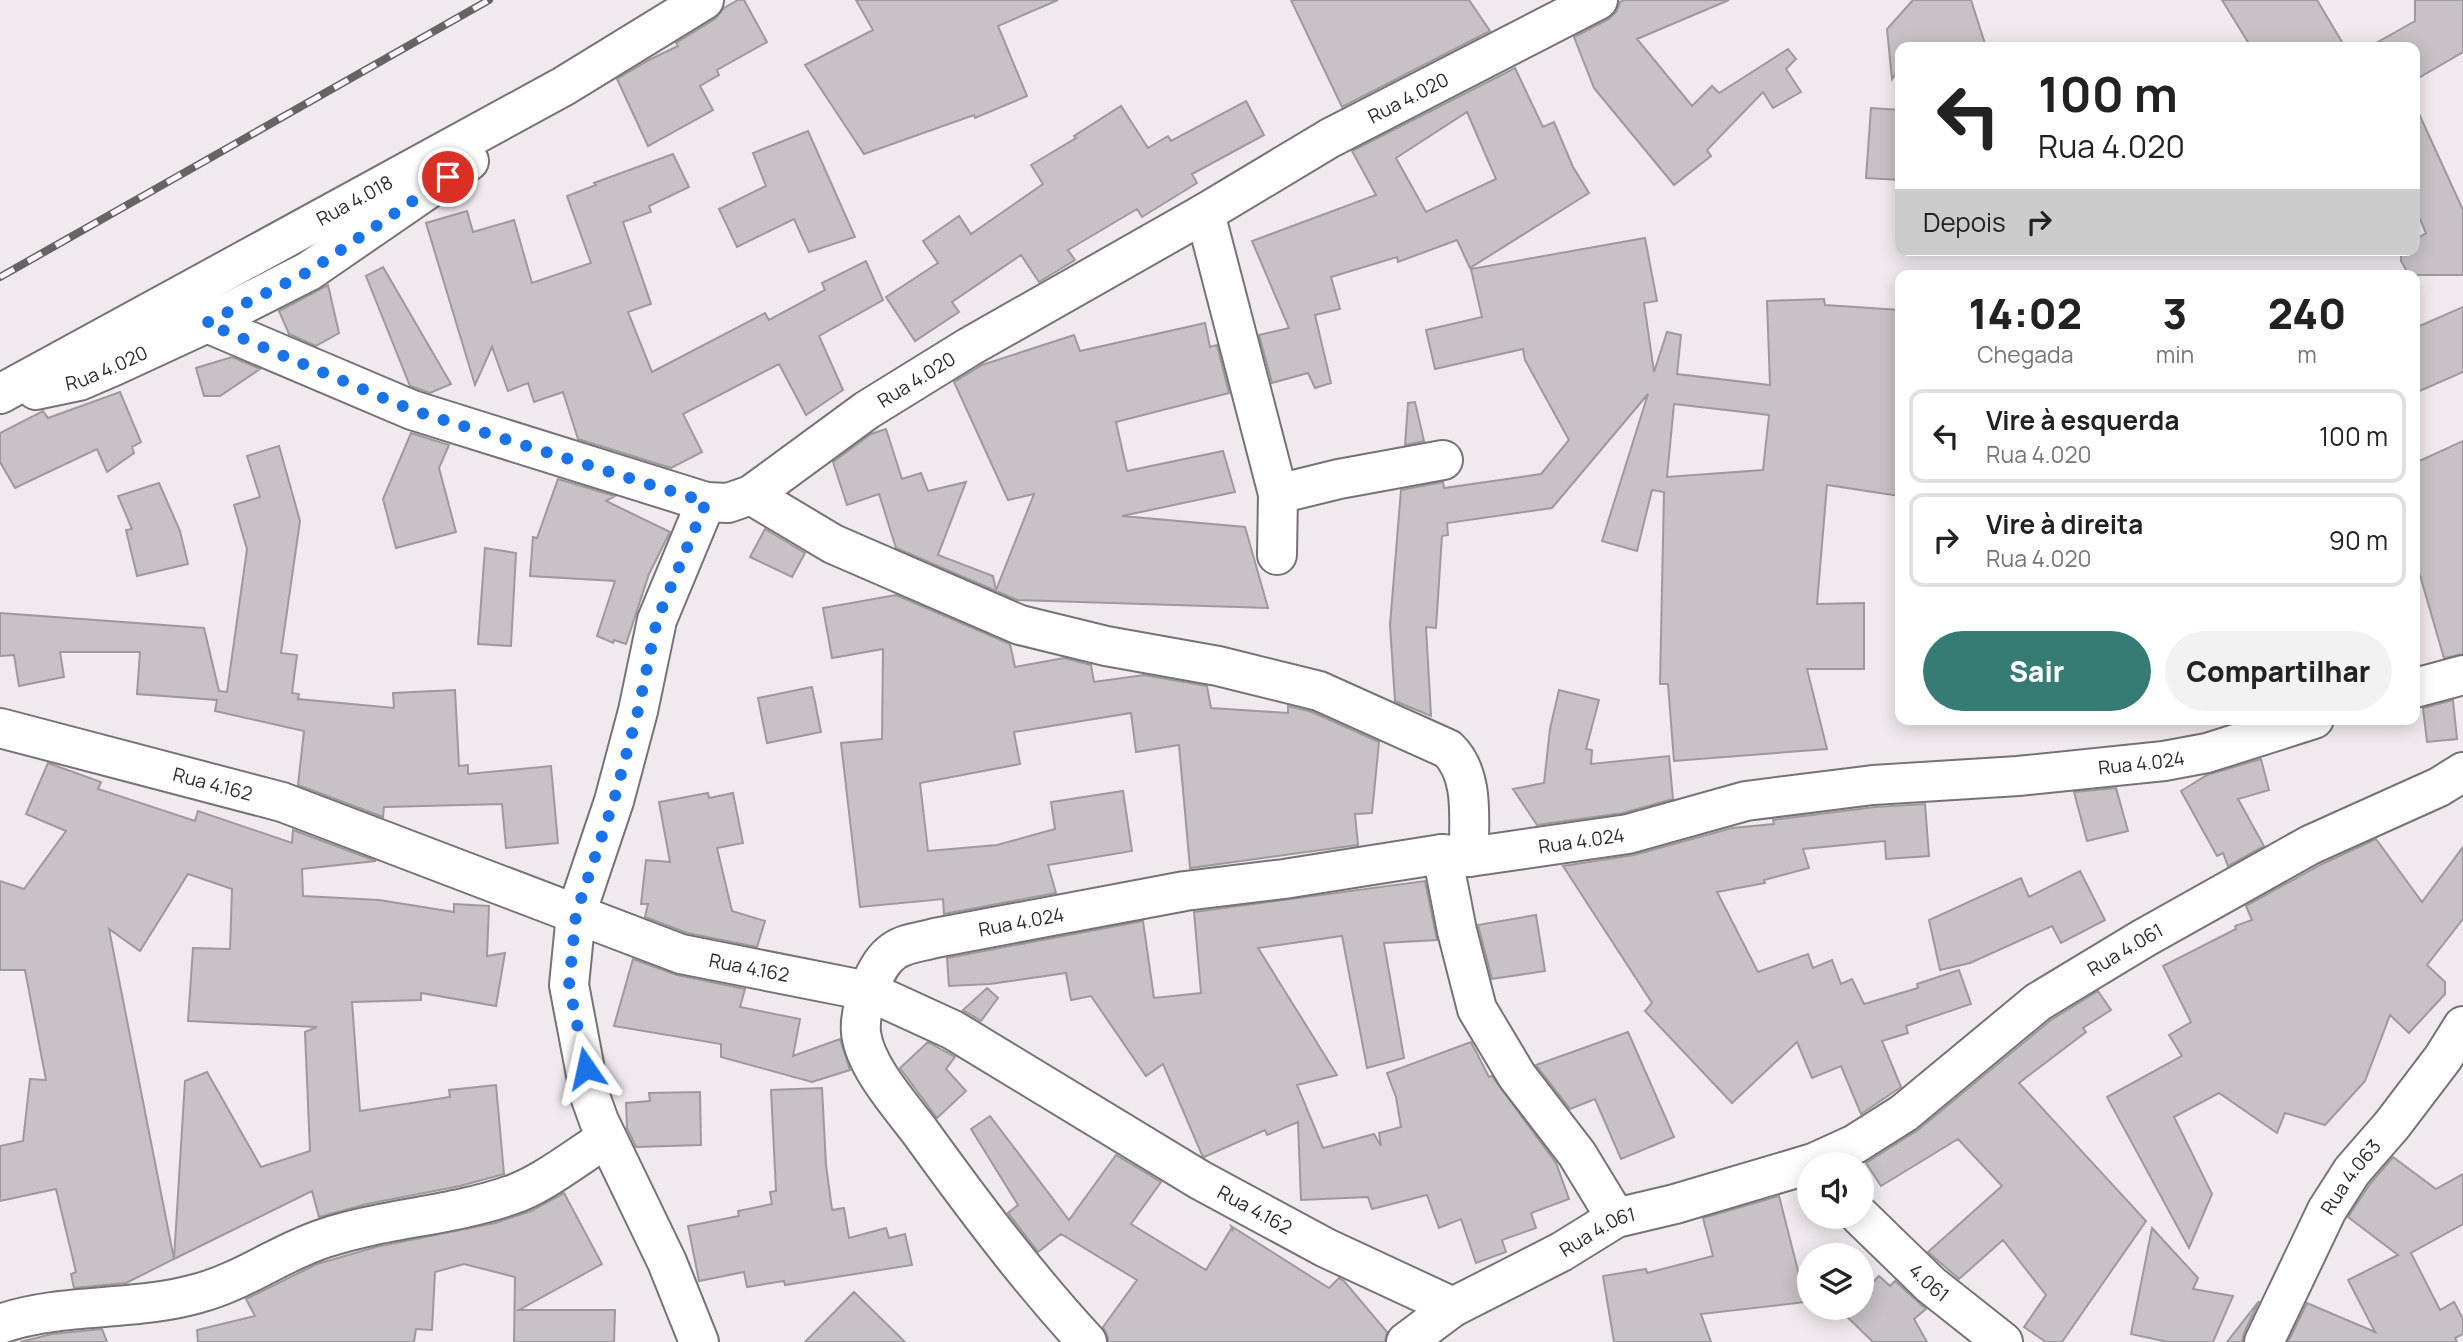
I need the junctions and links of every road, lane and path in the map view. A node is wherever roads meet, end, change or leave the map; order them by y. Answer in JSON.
{"nodes":[{"id":1,"x":704,"y":0,"type":"edge"},
{"id":2,"x":1598,"y":0,"type":"edge"},
{"id":3,"x":564,"y":86,"type":"junction"},
{"id":4,"x":1205,"y":214,"type":"junction"},
{"id":5,"x":206,"y":323,"type":"junction"},
{"id":6,"x":0,"y":396,"type":"edge"},
{"id":7,"x":1443,"y":460,"type":"dead end"},
{"id":8,"x":1278,"y":494,"type":"junction"},
{"id":9,"x":751,"y":495,"type":"junction"},
{"id":10,"x":706,"y":502,"type":"junction"},
{"id":11,"x":1277,"y":555,"type":"dead end"},
{"id":12,"x":2463,"y":675,"type":"edge"},
{"id":13,"x":2420,"y":687,"type":"edge"},
{"id":14,"x":2296,"y":725,"type":"edge"},
{"id":15,"x":0,"y":727,"type":"edge"},
{"id":16,"x":2463,"y":772,"type":"edge"},
{"id":17,"x":1455,"y":856,"type":"junction"},
{"id":18,"x":576,"y":914,"type":"junction"},
{"id":19,"x":868,"y":992,"type":"junction"},
{"id":20,"x":2463,"y":1026,"type":"edge"},
{"id":21,"x":607,"y":1138,"type":"junction"},
{"id":22,"x":1838,"y":1152,"type":"edge"},
{"id":23,"x":1797,"y":1169,"type":"edge"},
{"id":24,"x":1616,"y":1218,"type":"junction"},
{"id":25,"x":1874,"y":1229,"type":"edge"},
{"id":26,"x":1453,"y":1307,"type":"junction"},
{"id":27,"x":0,"y":1324,"type":"edge"},
{"id":28,"x":699,"y":1342,"type":"edge"},
{"id":29,"x":1087,"y":1342,"type":"edge"},
{"id":30,"x":1406,"y":1342,"type":"edge"},
{"id":31,"x":2003,"y":1342,"type":"edge"},
{"id":32,"x":2264,"y":1342,"type":"edge"}],
"edges":[{"from":1,"to":3,"type":"street","name":"Rua 4.018"},
{"from":2,"to":4,"type":"street","name":"Rua 4.020"},
{"from":3,"to":5,"type":"street","name":"Rua 4.020"},
{"from":3,"to":6,"type":"street","name":"Rua 4.018"},
{"from":4,"to":8,"type":"street"},
{"from":4,"to":9,"type":"street","name":"Rua 4.020"},
{"from":5,"to":6,"type":"street","name":"Rua 4.020"},
{"from":5,"to":10,"type":"street","name":"Rua 4.020"},
{"from":7,"to":8,"type":"street"},
{"from":8,"to":11,"type":"street"},
{"from":9,"to":10,"type":"street","name":"Rua 4.020"},
{"from":9,"to":17,"type":"street"},
{"from":10,"to":18,"type":"street"},
{"from":12,"to":13,"type":"street"},
{"from":14,"to":17,"type":"street","name":"Rua 4.024"},
{"from":15,"to":18,"type":"street","name":"Rua 4.162"},
{"from":16,"to":22,"type":"street","name":"Rua 4.061"},
{"from":17,"to":19,"type":"street","name":"Rua 4.024"},
{"from":17,"to":24,"type":"street"},
{"from":18,"to":19,"type":"street","name":"Rua 4.162"},
{"from":18,"to":21,"type":"street"},
{"from":19,"to":26,"type":"street","name":"Rua 4.162"},
{"from":19,"to":29,"type":"street","name":"Rua 4.024"},
{"from":20,"to":32,"type":"street","name":"Rua 4.063"},
{"from":21,"to":27,"type":"street"},
{"from":21,"to":28,"type":"street"},
{"from":23,"to":24,"type":"street","name":"Rua 4.061"},
{"from":24,"to":26,"type":"street","name":"Rua 4.061"},
{"from":25,"to":31,"type":"street","name":"4.061"},
{"from":26,"to":30,"type":"street","name":"Rua 4.061"}]}
